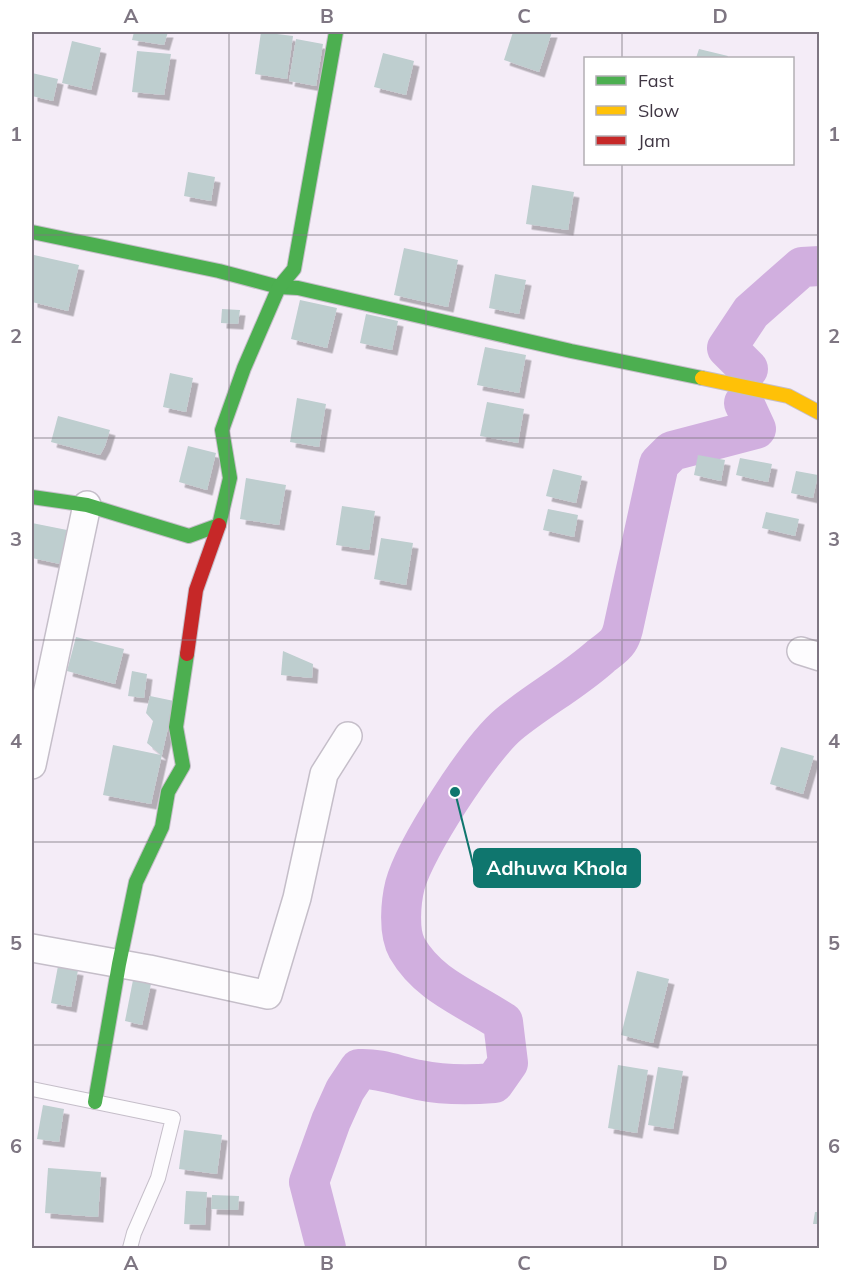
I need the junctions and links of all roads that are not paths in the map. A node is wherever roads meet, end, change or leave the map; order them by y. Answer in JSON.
{"nodes":[{"id":1,"x":333,"y":32,"type":"edge"},
{"id":2,"x":32,"y":232,"type":"edge"},
{"id":3,"x":279,"y":287,"type":"junction"},
{"id":4,"x":819,"y":413,"type":"edge"},
{"id":5,"x":32,"y":497,"type":"edge"},
{"id":6,"x":87,"y":505,"type":"junction"},
{"id":7,"x":219,"y":525,"type":"junction"},
{"id":8,"x":348,"y":736,"type":"dead end"},
{"id":9,"x":32,"y":765,"type":"edge"},
{"id":10,"x":32,"y":948,"type":"edge"},
{"id":11,"x":119,"y":964,"type":"junction"},
{"id":12,"x":32,"y":1089,"type":"edge"},
{"id":13,"x":95,"y":1102,"type":"junction"},
{"id":14,"x":130,"y":1248,"type":"edge"}],
"edges":[{"from":1,"to":3,"type":"street"},
{"from":2,"to":3,"type":"street"},
{"from":3,"to":4,"type":"street"},
{"from":3,"to":7,"type":"street"},
{"from":5,"to":6,"type":"street"},
{"from":6,"to":7,"type":"street"},
{"from":6,"to":9,"type":"street"},
{"from":7,"to":11,"type":"street"},
{"from":8,"to":11,"type":"street"},
{"from":10,"to":11,"type":"street"},
{"from":11,"to":13,"type":"street"},
{"from":12,"to":13,"type":"lane"},
{"from":13,"to":14,"type":"lane"}]}
